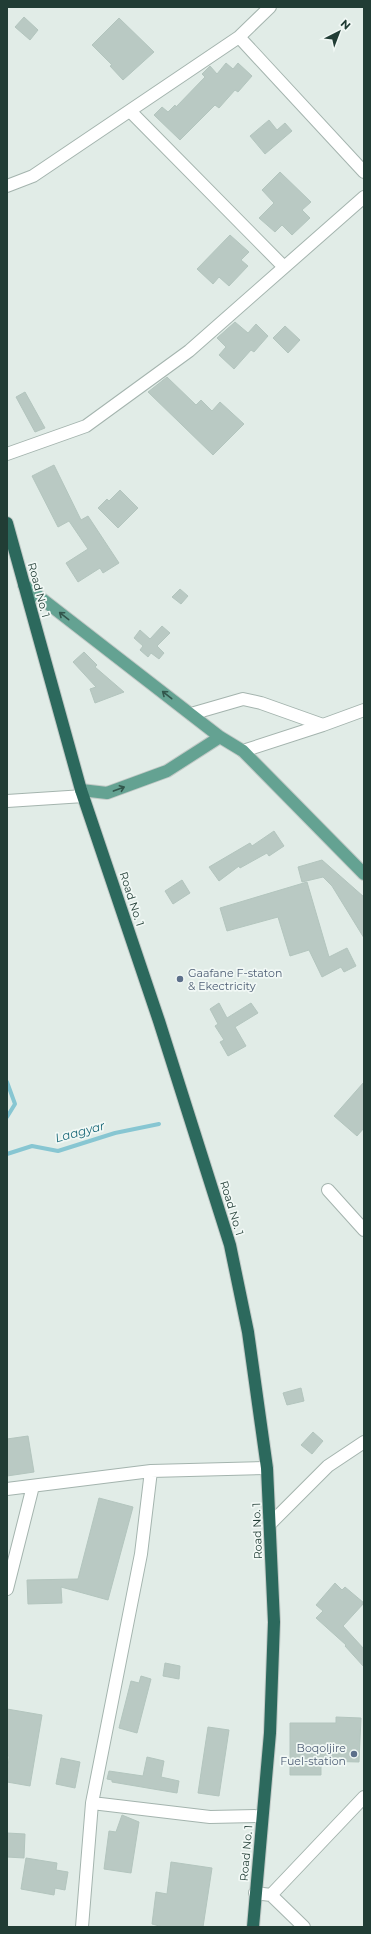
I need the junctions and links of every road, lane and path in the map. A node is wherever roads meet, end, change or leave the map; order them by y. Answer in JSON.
{"nodes":[{"id":1,"x":270,"y":7,"type":"edge"},
{"id":2,"x":239,"y":37,"type":"junction"},
{"id":3,"x":130,"y":110,"type":"junction"},
{"id":4,"x":364,"y":172,"type":"edge"},
{"id":5,"x":7,"y":186,"type":"edge"},
{"id":6,"x":364,"y":197,"type":"edge"},
{"id":7,"x":284,"y":267,"type":"junction"},
{"id":8,"x":7,"y":454,"type":"edge"},
{"id":9,"x":7,"y":523,"type":"edge"},
{"id":10,"x":24,"y":585,"type":"junction"},
{"id":11,"x":364,"y":710,"type":"edge"},
{"id":12,"x":191,"y":714,"type":"junction"},
{"id":13,"x":350,"y":715,"type":"junction"},
{"id":14,"x":364,"y":719,"type":"edge"},
{"id":15,"x":324,"y":725,"type":"junction"},
{"id":16,"x":220,"y":737,"type":"junction"},
{"id":17,"x":243,"y":751,"type":"junction"},
{"id":18,"x":83,"y":793,"type":"junction"},
{"id":19,"x":7,"y":800,"type":"edge"},
{"id":20,"x":364,"y":874,"type":"edge"},
{"id":21,"x":328,"y":1190,"type":"dead end"},
{"id":22,"x":364,"y":1230,"type":"edge"},
{"id":23,"x":364,"y":1442,"type":"edge"},
{"id":24,"x":268,"y":1468,"type":"junction"},
{"id":25,"x":150,"y":1471,"type":"junction"},
{"id":26,"x":33,"y":1486,"type":"junction"},
{"id":27,"x":7,"y":1489,"type":"edge"},
{"id":28,"x":270,"y":1524,"type":"junction"},
{"id":29,"x":7,"y":1589,"type":"edge"},
{"id":30,"x":364,"y":1797,"type":"edge"},
{"id":31,"x":92,"y":1803,"type":"junction"},
{"id":32,"x":262,"y":1816,"type":"junction"},
{"id":33,"x":255,"y":1893,"type":"junction"},
{"id":34,"x":271,"y":1895,"type":"junction"},
{"id":35,"x":82,"y":1927,"type":"edge"},
{"id":36,"x":253,"y":1927,"type":"edge"},
{"id":37,"x":304,"y":1927,"type":"edge"}],
"edges":[{"from":1,"to":2,"type":"street"},
{"from":2,"to":3,"type":"street"},
{"from":2,"to":4,"type":"street"},
{"from":3,"to":5,"type":"street"},
{"from":3,"to":7,"type":"street"},
{"from":6,"to":7,"type":"street"},
{"from":7,"to":8,"type":"street"},
{"from":9,"to":10,"type":"highway","name":"Road No. 1"},
{"from":12,"to":10,"type":"main road","one_way":true},
{"from":10,"to":18,"type":"highway","name":"Road No. 1"},
{"from":11,"to":13,"type":"street"},
{"from":12,"to":15,"type":"street"},
{"from":12,"to":16,"type":"main road"},
{"from":13,"to":14,"type":"street"},
{"from":13,"to":15,"type":"street"},
{"from":15,"to":17,"type":"street"},
{"from":16,"to":17,"type":"main road"},
{"from":18,"to":16,"type":"main road","one_way":true},
{"from":17,"to":20,"type":"main road"},
{"from":18,"to":19,"type":"street"},
{"from":18,"to":24,"type":"highway","name":"Road No. 1"},
{"from":21,"to":22,"type":"street"},
{"from":23,"to":28,"type":"street"},
{"from":24,"to":25,"type":"street"},
{"from":24,"to":28,"type":"highway","name":"Road No. 1"},
{"from":25,"to":26,"type":"street"},
{"from":25,"to":31,"type":"street"},
{"from":26,"to":27,"type":"street"},
{"from":26,"to":29,"type":"street"},
{"from":28,"to":32,"type":"highway","name":"Road No. 1"},
{"from":30,"to":34,"type":"street"},
{"from":31,"to":32,"type":"street"},
{"from":31,"to":35,"type":"street"},
{"from":32,"to":33,"type":"highway","name":"Road No. 1"},
{"from":33,"to":34,"type":"street"},
{"from":33,"to":36,"type":"highway","name":"Road No. 1"},
{"from":34,"to":37,"type":"street"}]}
